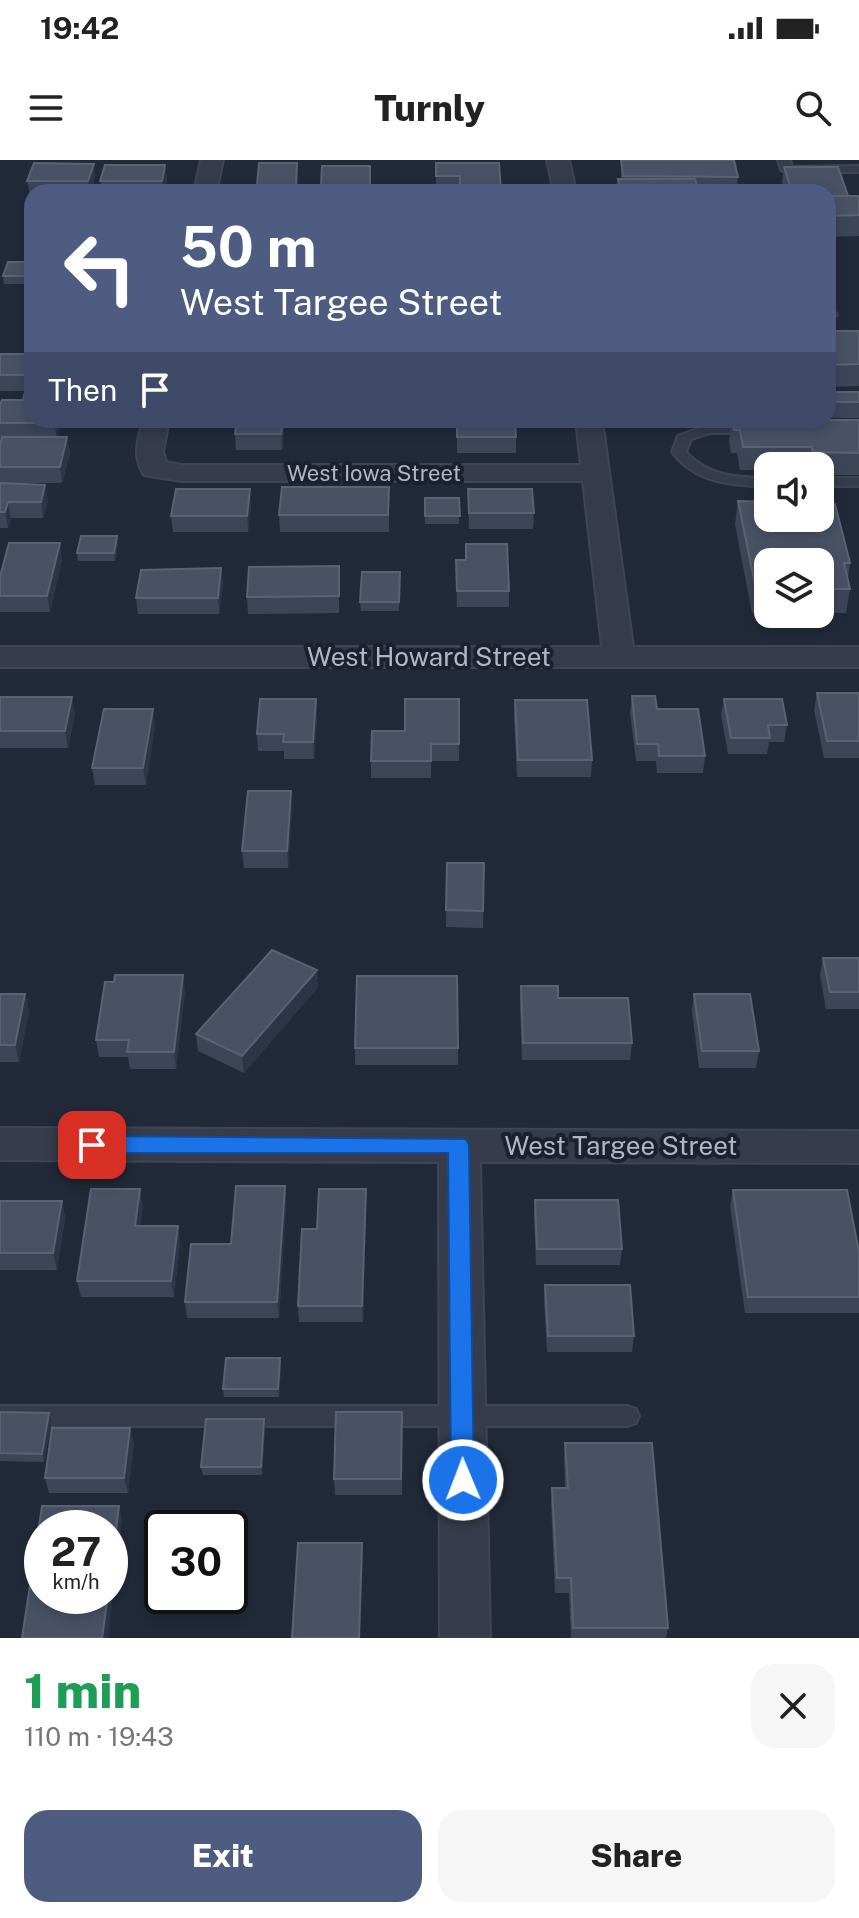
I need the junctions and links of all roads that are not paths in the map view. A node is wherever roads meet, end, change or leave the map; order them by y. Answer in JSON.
{"nodes":[{"id":1,"x":212,"y":160,"type":"edge"},
{"id":2,"x":558,"y":160,"type":"edge"},
{"id":3,"x":784,"y":160,"type":"edge"},
{"id":4,"x":859,"y":169,"type":"edge"},
{"id":5,"x":207,"y":184,"type":"edge"},
{"id":6,"x":561,"y":184,"type":"edge"},
{"id":7,"x":154,"y":428,"type":"edge"},
{"id":8,"x":590,"y":428,"type":"edge"},
{"id":9,"x":769,"y":429,"type":"edge"},
{"id":10,"x":594,"y":473,"type":"junction"},
{"id":11,"x":754,"y":481,"type":"edge"},
{"id":12,"x":834,"y":482,"type":"edge"},
{"id":13,"x":859,"y":482,"type":"edge"},
{"id":14,"x":0,"y":657,"type":"edge"},
{"id":15,"x":619,"y":657,"type":"junction"},
{"id":16,"x":859,"y":657,"type":"edge"},
{"id":17,"x":0,"y":1144,"type":"edge"},
{"id":18,"x":459,"y":1145,"type":"junction"},
{"id":19,"x":859,"y":1147,"type":"edge"},
{"id":20,"x":0,"y":1416,"type":"edge"},
{"id":21,"x":462,"y":1416,"type":"junction"},
{"id":22,"x":628,"y":1416,"type":"dead end"},
{"id":23,"x":465,"y":1638,"type":"edge"}],
"edges":[{"from":1,"to":5,"type":"street"},
{"from":2,"to":6,"type":"street"},
{"from":3,"to":4,"type":"lane"},
{"from":7,"to":10,"type":"street","name":"West Iowa Street"},
{"from":8,"to":10,"type":"street"},
{"from":9,"to":11,"type":"lane"},
{"from":10,"to":15,"type":"street"},
{"from":12,"to":13,"type":"lane"},
{"from":14,"to":15,"type":"street","name":"West Howard Street"},
{"from":15,"to":16,"type":"street","name":"West Howard Street"},
{"from":17,"to":18,"type":"street","name":"West Targee Street"},
{"from":18,"to":19,"type":"street","name":"West Targee Street"},
{"from":18,"to":21,"type":"street"},
{"from":20,"to":21,"type":"lane"},
{"from":21,"to":22,"type":"lane"},
{"from":21,"to":23,"type":"street"}]}
